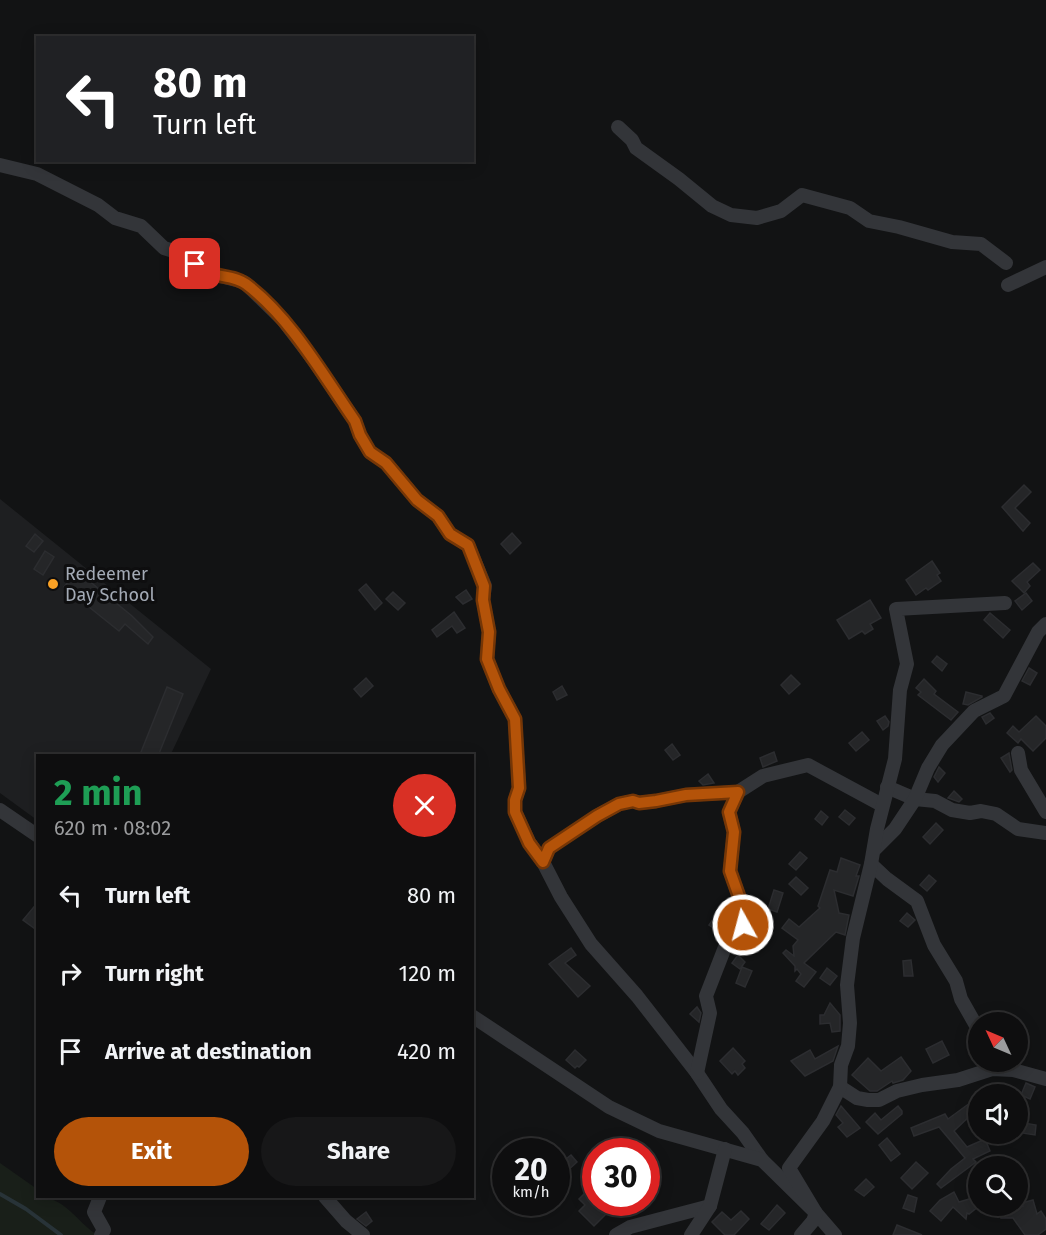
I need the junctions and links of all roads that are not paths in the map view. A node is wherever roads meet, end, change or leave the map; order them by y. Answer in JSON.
{"nodes":[{"id":1,"x":618,"y":127,"type":"dead end"},
{"id":2,"x":0,"y":165,"type":"edge"},
{"id":3,"x":1006,"y":264,"type":"dead end"},
{"id":4,"x":1046,"y":267,"type":"edge"},
{"id":5,"x":1008,"y":285,"type":"dead end"},
{"id":6,"x":1005,"y":603,"type":"dead end"},
{"id":7,"x":1046,"y":624,"type":"edge"},
{"id":8,"x":1018,"y":753,"type":"dead end"},
{"id":9,"x":887,"y":788,"type":"junction"},
{"id":10,"x":738,"y":792,"type":"junction"},
{"id":11,"x":915,"y":799,"type":"junction"},
{"id":12,"x":882,"y":805,"type":"junction"},
{"id":13,"x":0,"y":810,"type":"edge"},
{"id":14,"x":1046,"y":812,"type":"edge"},
{"id":15,"x":1046,"y":833,"type":"edge"},
{"id":16,"x":36,"y":835,"type":"edge"},
{"id":17,"x":874,"y":849,"type":"junction"},
{"id":18,"x":543,"y":862,"type":"junction"},
{"id":19,"x":872,"y":864,"type":"junction"},
{"id":20,"x":968,"y":1012,"type":"edge"},
{"id":21,"x":474,"y":1017,"type":"edge"},
{"id":22,"x":977,"y":1072,"type":"edge"},
{"id":23,"x":1020,"y":1072,"type":"edge"},
{"id":24,"x":697,"y":1073,"type":"junction"},
{"id":25,"x":1046,"y":1079,"type":"edge"},
{"id":26,"x":840,"y":1087,"type":"junction"},
{"id":27,"x":725,"y":1149,"type":"junction"},
{"id":28,"x":762,"y":1160,"type":"junction"},
{"id":29,"x":100,"y":1198,"type":"edge"},
{"id":30,"x":326,"y":1198,"type":"edge"},
{"id":31,"x":710,"y":1206,"type":"junction"},
{"id":32,"x":816,"y":1213,"type":"junction"},
{"id":33,"x":362,"y":1234,"type":"edge"},
{"id":34,"x":101,"y":1235,"type":"edge"},
{"id":35,"x":616,"y":1235,"type":"edge"},
{"id":36,"x":691,"y":1235,"type":"edge"},
{"id":37,"x":801,"y":1235,"type":"edge"},
{"id":38,"x":835,"y":1235,"type":"edge"}],
"edges":[{"from":1,"to":3,"type":"street"},
{"from":2,"to":18,"type":"street"},
{"from":4,"to":5,"type":"street"},
{"from":6,"to":9,"type":"street"},
{"from":7,"to":11,"type":"street"},
{"from":8,"to":14,"type":"street"},
{"from":9,"to":11,"type":"street"},
{"from":9,"to":12,"type":"street"},
{"from":10,"to":12,"type":"street"},
{"from":10,"to":18,"type":"street"},
{"from":10,"to":24,"type":"street"},
{"from":11,"to":15,"type":"street"},
{"from":11,"to":17,"type":"street"},
{"from":12,"to":17,"type":"street"},
{"from":13,"to":16,"type":"street"},
{"from":17,"to":19,"type":"street"},
{"from":18,"to":24,"type":"street"},
{"from":19,"to":20,"type":"street"},
{"from":19,"to":26,"type":"street"},
{"from":21,"to":27,"type":"street"},
{"from":22,"to":26,"type":"street"},
{"from":23,"to":25,"type":"street"},
{"from":24,"to":28,"type":"street"},
{"from":26,"to":32,"type":"street"},
{"from":27,"to":28,"type":"street"},
{"from":27,"to":31,"type":"street"},
{"from":28,"to":32,"type":"street"},
{"from":29,"to":34,"type":"street"},
{"from":30,"to":33,"type":"street"},
{"from":31,"to":35,"type":"street"},
{"from":31,"to":36,"type":"street"},
{"from":32,"to":37,"type":"street"},
{"from":32,"to":38,"type":"street"}]}
